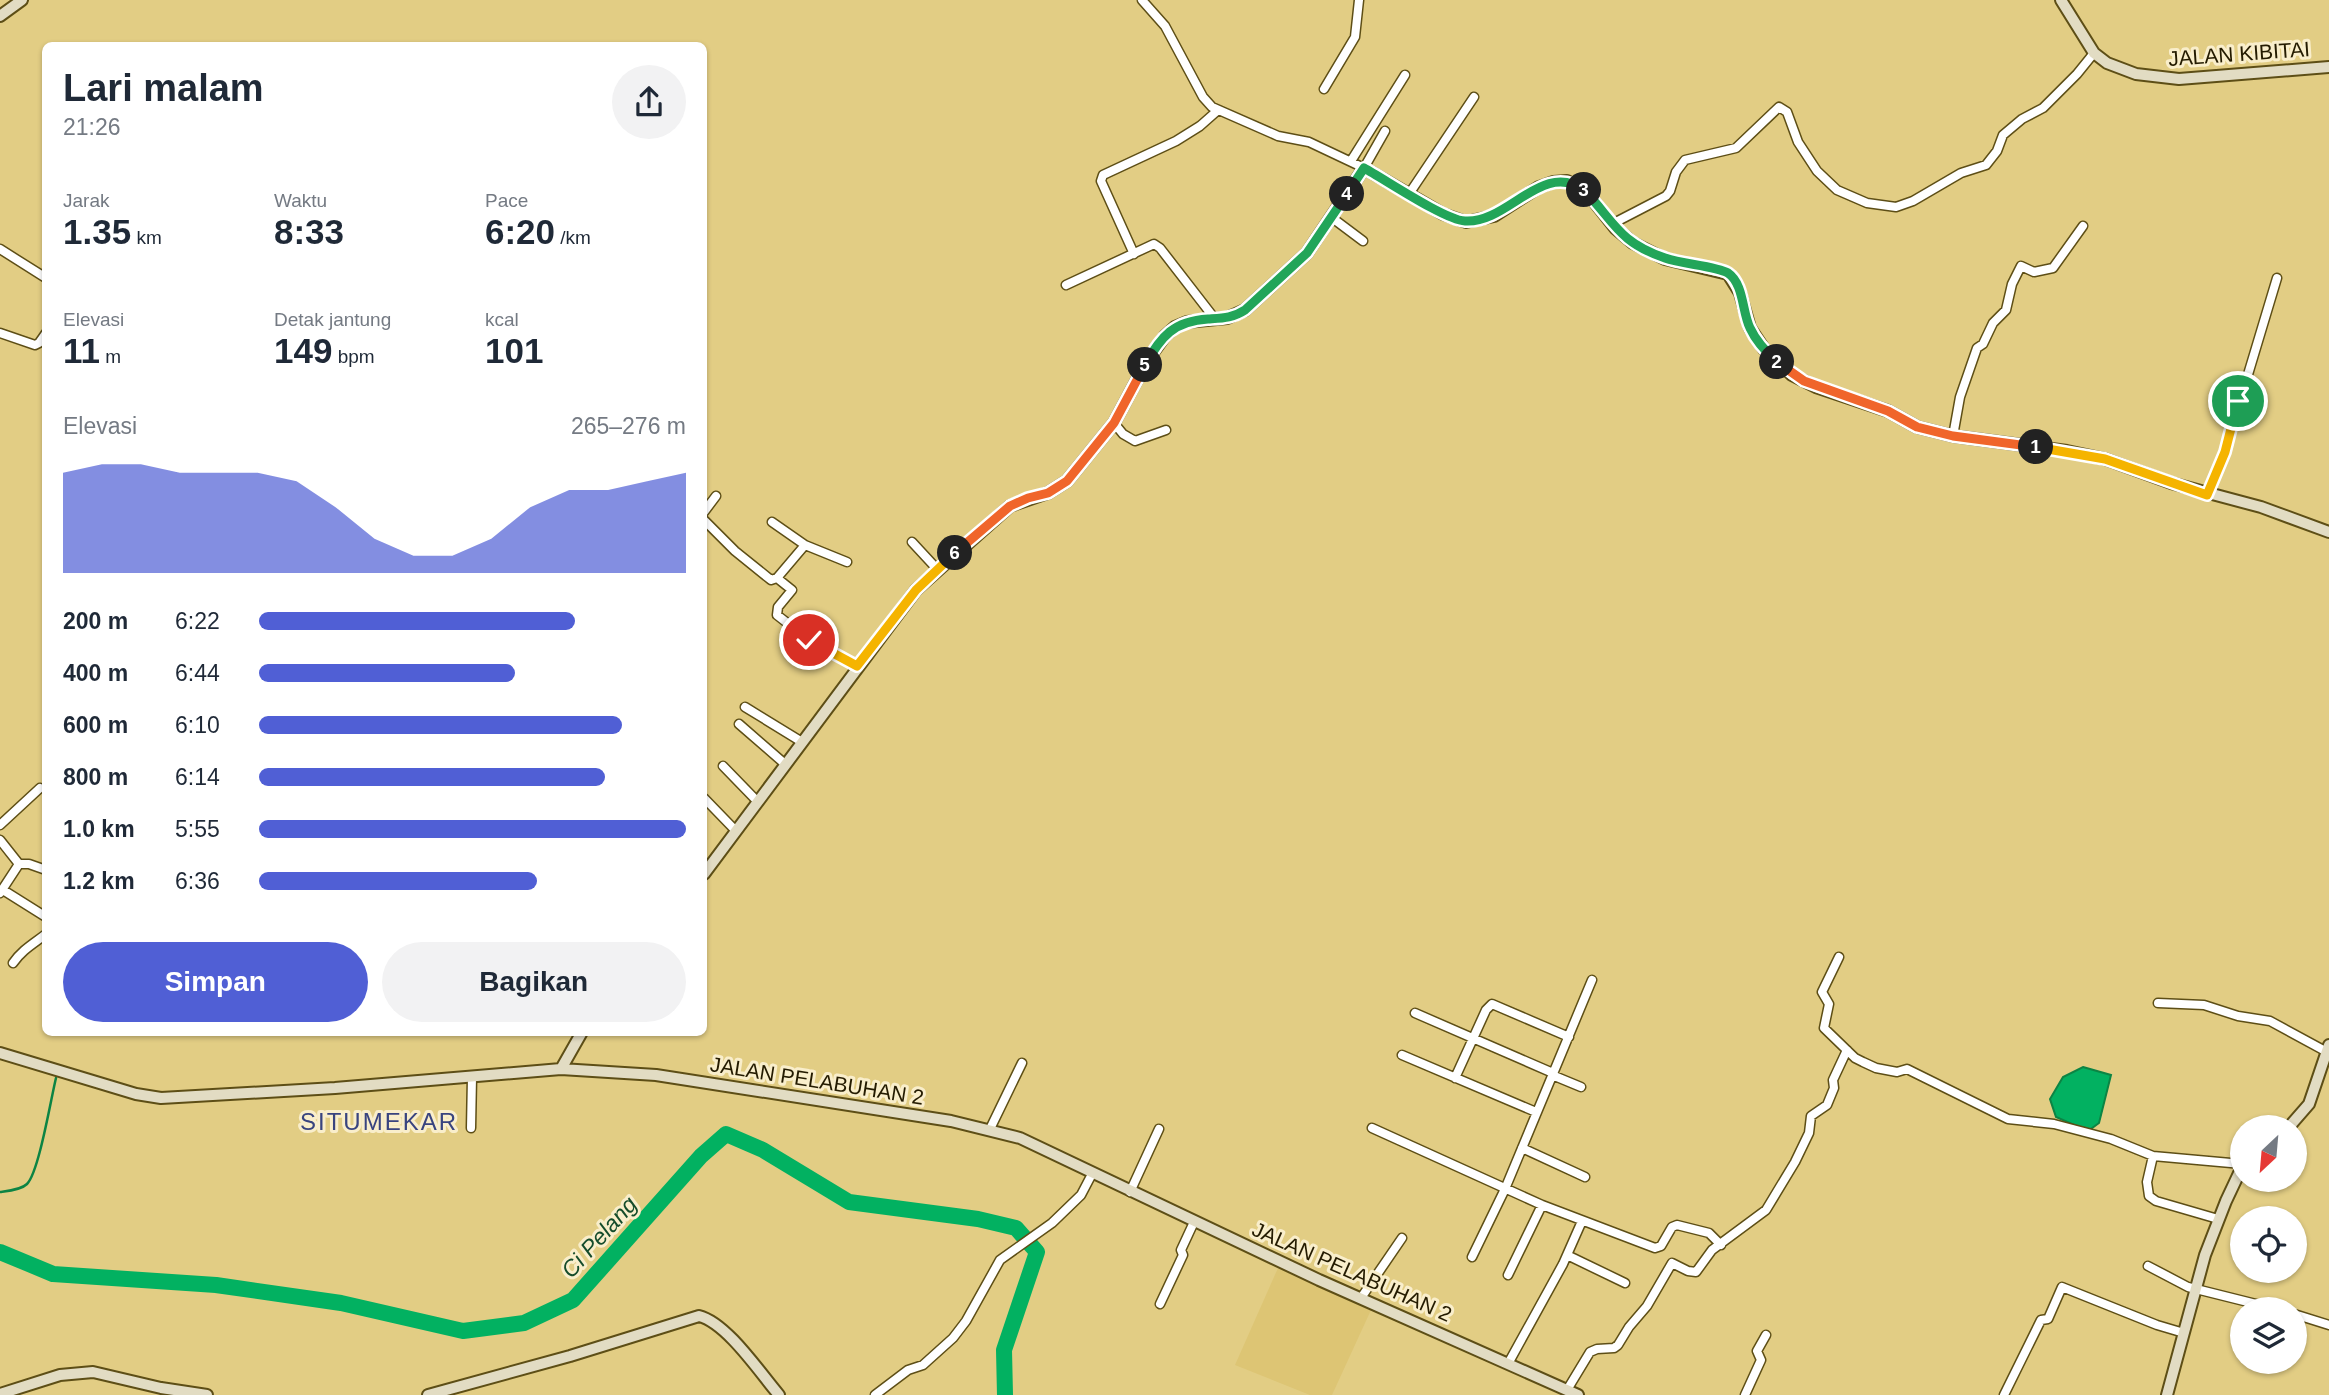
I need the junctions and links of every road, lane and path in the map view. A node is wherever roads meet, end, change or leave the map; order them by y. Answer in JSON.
{"nodes":[{"id":1,"x":22,"y":0,"type":"edge"},
{"id":2,"x":1142,"y":0,"type":"edge"},
{"id":3,"x":1360,"y":0,"type":"edge"},
{"id":4,"x":2062,"y":0,"type":"edge"},
{"id":5,"x":0,"y":16,"type":"edge"},
{"id":6,"x":2094,"y":53,"type":"junction"},
{"id":7,"x":2329,"y":67,"type":"edge"},
{"id":8,"x":1405,"y":75,"type":"dead end"},
{"id":9,"x":1324,"y":89,"type":"dead end"},
{"id":10,"x":1474,"y":97,"type":"dead end"},
{"id":11,"x":1217,"y":111,"type":"junction"},
{"id":12,"x":1385,"y":131,"type":"dead end"},
{"id":13,"x":1351,"y":162,"type":"junction"},
{"id":14,"x":1364,"y":168,"type":"junction"},
{"id":15,"x":1409,"y":194,"type":"junction"},
{"id":16,"x":1331,"y":217,"type":"junction"},
{"id":17,"x":1612,"y":224,"type":"junction"},
{"id":18,"x":2083,"y":226,"type":"dead end"},
{"id":19,"x":1363,"y":241,"type":"dead end"},
{"id":20,"x":0,"y":248,"type":"edge"},
{"id":21,"x":1134,"y":254,"type":"junction"},
{"id":22,"x":42,"y":275,"type":"edge"},
{"id":23,"x":2277,"y":278,"type":"dead end"},
{"id":24,"x":1066,"y":285,"type":"dead end"},
{"id":25,"x":1215,"y":318,"type":"junction"},
{"id":26,"x":0,"y":333,"type":"edge"},
{"id":27,"x":42,"y":339,"type":"edge"},
{"id":28,"x":1114,"y":423,"type":"junction"},
{"id":29,"x":1166,"y":430,"type":"dead end"},
{"id":30,"x":1953,"y":436,"type":"junction"},
{"id":31,"x":2207,"y":495,"type":"junction"},
{"id":32,"x":716,"y":496,"type":"dead end"},
{"id":33,"x":707,"y":508,"type":"edge"},
{"id":34,"x":772,"y":522,"type":"dead end"},
{"id":35,"x":707,"y":523,"type":"edge"},
{"id":36,"x":2329,"y":532,"type":"edge"},
{"id":37,"x":912,"y":542,"type":"dead end"},
{"id":38,"x":805,"y":545,"type":"junction"},
{"id":39,"x":847,"y":562,"type":"dead end"},
{"id":40,"x":937,"y":569,"type":"junction"},
{"id":41,"x":777,"y":578,"type":"junction"},
{"id":42,"x":857,"y":666,"type":"junction"},
{"id":43,"x":745,"y":707,"type":"dead end"},
{"id":44,"x":738,"y":724,"type":"dead end"},
{"id":45,"x":802,"y":742,"type":"junction"},
{"id":46,"x":785,"y":764,"type":"junction"},
{"id":47,"x":723,"y":766,"type":"dead end"},
{"id":48,"x":40,"y":788,"type":"dead end"},
{"id":49,"x":707,"y":801,"type":"edge"},
{"id":50,"x":757,"y":801,"type":"junction"},
{"id":51,"x":0,"y":825,"type":"edge"},
{"id":52,"x":735,"y":830,"type":"junction"},
{"id":53,"x":0,"y":840,"type":"edge"},
{"id":54,"x":19,"y":864,"type":"junction"},
{"id":55,"x":42,"y":869,"type":"edge"},
{"id":56,"x":707,"y":870,"type":"edge"},
{"id":57,"x":1,"y":891,"type":"edge"},
{"id":58,"x":42,"y":915,"type":"edge"},
{"id":59,"x":42,"y":937,"type":"edge"},
{"id":60,"x":1839,"y":957,"type":"dead end"},
{"id":61,"x":13,"y":963,"type":"dead end"},
{"id":62,"x":1592,"y":980,"type":"dead end"},
{"id":63,"x":2158,"y":1003,"type":"dead end"},
{"id":64,"x":1415,"y":1013,"type":"dead end"},
{"id":65,"x":580,"y":1036,"type":"edge"},
{"id":66,"x":1569,"y":1037,"type":"junction"},
{"id":67,"x":1473,"y":1038,"type":"junction"},
{"id":68,"x":2328,"y":1049,"type":"edge"},
{"id":69,"x":1847,"y":1050,"type":"junction"},
{"id":70,"x":0,"y":1054,"type":"edge"},
{"id":71,"x":1402,"y":1055,"type":"dead end"},
{"id":72,"x":1023,"y":1063,"type":"dead end"},
{"id":73,"x":561,"y":1069,"type":"junction"},
{"id":74,"x":1552,"y":1074,"type":"junction"},
{"id":75,"x":472,"y":1077,"type":"junction"},
{"id":76,"x":1455,"y":1078,"type":"junction"},
{"id":77,"x":1581,"y":1087,"type":"dead end"},
{"id":78,"x":1536,"y":1112,"type":"junction"},
{"id":79,"x":2301,"y":1115,"type":"edge"},
{"id":80,"x":471,"y":1128,"type":"dead end"},
{"id":81,"x":1372,"y":1128,"type":"dead end"},
{"id":82,"x":990,"y":1129,"type":"junction"},
{"id":83,"x":1159,"y":1129,"type":"dead end"},
{"id":84,"x":1521,"y":1148,"type":"junction"},
{"id":85,"x":2153,"y":1156,"type":"junction"},
{"id":86,"x":2230,"y":1165,"type":"edge"},
{"id":87,"x":1092,"y":1174,"type":"junction"},
{"id":88,"x":1584,"y":1177,"type":"dead end"},
{"id":89,"x":1505,"y":1189,"type":"junction"},
{"id":90,"x":1130,"y":1192,"type":"junction"},
{"id":91,"x":2230,"y":1192,"type":"edge"},
{"id":92,"x":1542,"y":1205,"type":"junction"},
{"id":93,"x":2218,"y":1219,"type":"junction"},
{"id":94,"x":1582,"y":1221,"type":"junction"},
{"id":95,"x":1195,"y":1222,"type":"junction"},
{"id":96,"x":1402,"y":1238,"type":"dead end"},
{"id":97,"x":1720,"y":1245,"type":"junction"},
{"id":98,"x":1567,"y":1255,"type":"junction"},
{"id":99,"x":1472,"y":1257,"type":"dead end"},
{"id":100,"x":2148,"y":1266,"type":"dead end"},
{"id":101,"x":1508,"y":1275,"type":"dead end"},
{"id":102,"x":1625,"y":1283,"type":"dead end"},
{"id":103,"x":2197,"y":1290,"type":"junction"},
{"id":104,"x":1361,"y":1298,"type":"junction"},
{"id":105,"x":2230,"y":1298,"type":"edge"},
{"id":106,"x":1160,"y":1304,"type":"dead end"},
{"id":107,"x":2307,"y":1318,"type":"edge"},
{"id":108,"x":2329,"y":1325,"type":"edge"},
{"id":109,"x":2184,"y":1333,"type":"junction"},
{"id":110,"x":1766,"y":1335,"type":"dead end"},
{"id":111,"x":1508,"y":1362,"type":"junction"},
{"id":112,"x":1567,"y":1390,"type":"junction"},
{"id":113,"x":0,"y":1394,"type":"edge"},
{"id":114,"x":207,"y":1395,"type":"edge"},
{"id":115,"x":428,"y":1395,"type":"edge"},
{"id":116,"x":779,"y":1395,"type":"edge"},
{"id":117,"x":875,"y":1395,"type":"edge"},
{"id":118,"x":1578,"y":1395,"type":"edge"},
{"id":119,"x":1745,"y":1395,"type":"edge"},
{"id":120,"x":2004,"y":1395,"type":"edge"},
{"id":121,"x":2167,"y":1395,"type":"edge"}],
"edges":[{"from":1,"to":5,"type":"street"},
{"from":2,"to":11,"type":"street"},
{"from":3,"to":9,"type":"street"},
{"from":4,"to":6,"type":"street"},
{"from":6,"to":7,"type":"street","name":"JALAN KIBITAI"},
{"from":6,"to":17,"type":"street"},
{"from":8,"to":13,"type":"street"},
{"from":10,"to":15,"type":"street"},
{"from":11,"to":13,"type":"street"},
{"from":11,"to":21,"type":"street"},
{"from":12,"to":14,"type":"street"},
{"from":13,"to":14,"type":"street"},
{"from":14,"to":15,"type":"street"},
{"from":14,"to":16,"type":"street"},
{"from":15,"to":17,"type":"street"},
{"from":16,"to":19,"type":"street"},
{"from":16,"to":25,"type":"street"},
{"from":17,"to":30,"type":"street"},
{"from":18,"to":30,"type":"street"},
{"from":20,"to":22,"type":"street"},
{"from":21,"to":24,"type":"street"},
{"from":21,"to":25,"type":"street"},
{"from":23,"to":31,"type":"street"},
{"from":25,"to":28,"type":"street"},
{"from":26,"to":27,"type":"street"},
{"from":28,"to":29,"type":"street"},
{"from":28,"to":40,"type":"street"},
{"from":30,"to":31,"type":"street"},
{"from":31,"to":36,"type":"street"},
{"from":32,"to":33,"type":"street"},
{"from":34,"to":38,"type":"street"},
{"from":35,"to":41,"type":"street"},
{"from":37,"to":40,"type":"street"},
{"from":38,"to":39,"type":"street"},
{"from":38,"to":41,"type":"street"},
{"from":40,"to":42,"type":"street"},
{"from":41,"to":42,"type":"street"},
{"from":42,"to":45,"type":"street"},
{"from":43,"to":45,"type":"street"},
{"from":44,"to":46,"type":"street"},
{"from":45,"to":46,"type":"street"},
{"from":46,"to":50,"type":"street"},
{"from":47,"to":50,"type":"street"},
{"from":48,"to":51,"type":"street"},
{"from":49,"to":52,"type":"street"},
{"from":50,"to":52,"type":"street"},
{"from":52,"to":56,"type":"street"},
{"from":53,"to":54,"type":"street"},
{"from":54,"to":55,"type":"street"},
{"from":54,"to":57,"type":"street"},
{"from":57,"to":58,"type":"street"},
{"from":59,"to":61,"type":"street"},
{"from":60,"to":69,"type":"street"},
{"from":62,"to":66,"type":"street"},
{"from":63,"to":68,"type":"street"},
{"from":64,"to":67,"type":"street"},
{"from":65,"to":73,"type":"street"},
{"from":66,"to":67,"type":"street"},
{"from":66,"to":74,"type":"street"},
{"from":67,"to":74,"type":"street"},
{"from":67,"to":76,"type":"street"},
{"from":68,"to":79,"type":"street"},
{"from":69,"to":85,"type":"street"},
{"from":69,"to":97,"type":"street"},
{"from":70,"to":75,"type":"street","name":"JALAN PELABUHAN 2"},
{"from":71,"to":76,"type":"street"},
{"from":72,"to":82,"type":"street"},
{"from":73,"to":75,"type":"street","name":"JALAN PELABUHAN 2"},
{"from":73,"to":82,"type":"street","name":"JALAN PELABUHAN 2"},
{"from":74,"to":77,"type":"street"},
{"from":74,"to":78,"type":"street"},
{"from":75,"to":80,"type":"street"},
{"from":76,"to":78,"type":"street"},
{"from":78,"to":84,"type":"street"},
{"from":81,"to":89,"type":"street"},
{"from":82,"to":87,"type":"street","name":"JALAN PELABUHAN 2"},
{"from":83,"to":90,"type":"street"},
{"from":84,"to":88,"type":"street"},
{"from":84,"to":89,"type":"street"},
{"from":85,"to":86,"type":"street"},
{"from":85,"to":93,"type":"street"},
{"from":87,"to":90,"type":"street","name":"JALAN PELABUHAN 2"},
{"from":87,"to":117,"type":"street"},
{"from":89,"to":92,"type":"street"},
{"from":89,"to":99,"type":"street"},
{"from":90,"to":95,"type":"street","name":"JALAN PELABUHAN 2"},
{"from":91,"to":93,"type":"street"},
{"from":92,"to":94,"type":"street"},
{"from":92,"to":101,"type":"street"},
{"from":93,"to":103,"type":"street"},
{"from":94,"to":97,"type":"street"},
{"from":94,"to":98,"type":"street"},
{"from":95,"to":104,"type":"street","name":"JALAN PELABUHAN 2"},
{"from":95,"to":106,"type":"street"},
{"from":96,"to":104,"type":"street"},
{"from":97,"to":112,"type":"street"},
{"from":98,"to":102,"type":"street"},
{"from":98,"to":111,"type":"street"},
{"from":100,"to":103,"type":"street"},
{"from":103,"to":105,"type":"street"},
{"from":103,"to":109,"type":"street"},
{"from":104,"to":111,"type":"street","name":"JALAN PELABUHAN 2"},
{"from":107,"to":108,"type":"street"},
{"from":109,"to":120,"type":"street"},
{"from":109,"to":121,"type":"street"},
{"from":110,"to":119,"type":"street"},
{"from":111,"to":112,"type":"street","name":"JALAN PELABUHAN 2"},
{"from":112,"to":118,"type":"street","name":"JALAN PELABUHAN 2"},
{"from":113,"to":114,"type":"street"},
{"from":115,"to":116,"type":"street"}]}
